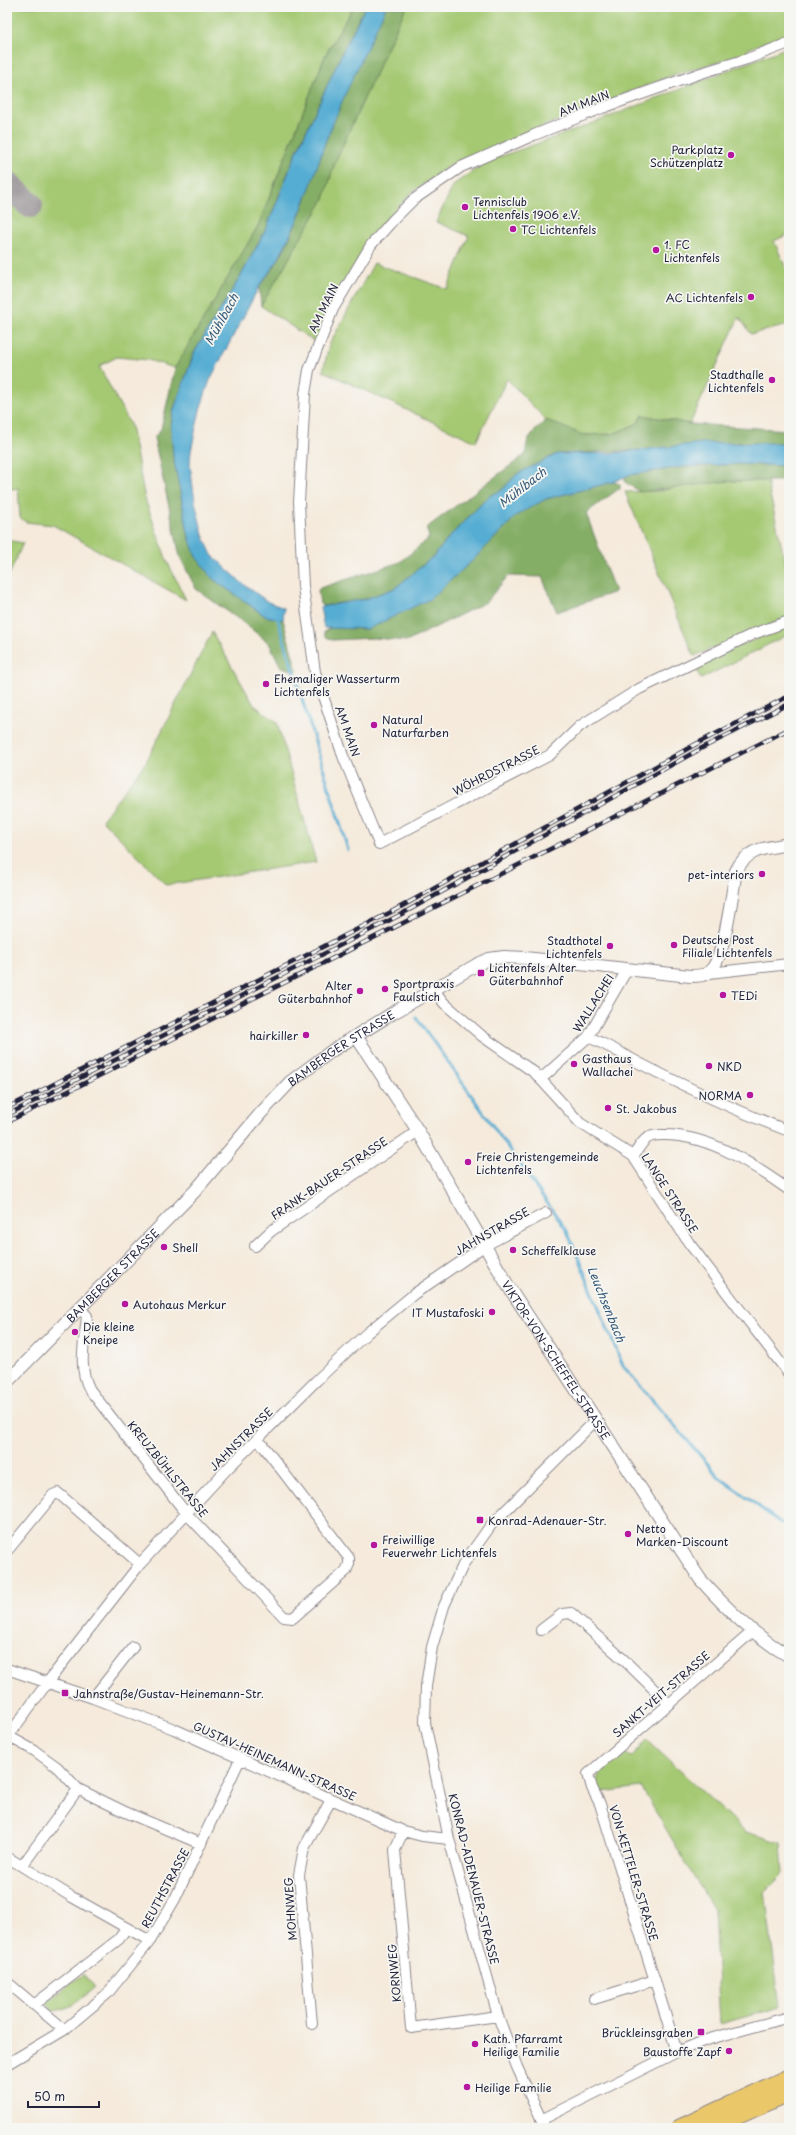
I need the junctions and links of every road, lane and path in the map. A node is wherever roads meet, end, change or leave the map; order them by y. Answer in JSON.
{"nodes":[{"id":1,"x":789,"y":43,"type":"edge"},
{"id":2,"x":789,"y":621,"type":"edge"},
{"id":3,"x":379,"y":844,"type":"joint"},
{"id":4,"x":789,"y":844,"type":"edge"},
{"id":5,"x":789,"y":964,"type":"edge"},
{"id":6,"x":626,"y":969,"type":"junction"},
{"id":7,"x":709,"y":973,"type":"junction"},
{"id":8,"x":433,"y":989,"type":"junction"},
{"id":9,"x":356,"y":1036,"type":"junction"},
{"id":10,"x":588,"y":1037,"type":"junction"},
{"id":11,"x":541,"y":1078,"type":"junction"},
{"id":12,"x":418,"y":1131,"type":"junction"},
{"id":13,"x":789,"y":1131,"type":"edge"},
{"id":14,"x":633,"y":1156,"type":"junction"},
{"id":15,"x":789,"y":1190,"type":"edge"},
{"id":16,"x":546,"y":1213,"type":"dead end"},
{"id":17,"x":254,"y":1246,"type":"dead end"},
{"id":18,"x":484,"y":1246,"type":"junction"},
{"id":19,"x":80,"y":1308,"type":"junction"},
{"id":20,"x":789,"y":1374,"type":"edge"},
{"id":21,"x":7,"y":1382,"type":"edge"},
{"id":22,"x":595,"y":1421,"type":"junction"},
{"id":23,"x":258,"y":1439,"type":"junction"},
{"id":24,"x":186,"y":1513,"type":"junction"},
{"id":25,"x":7,"y":1551,"type":"edge"},
{"id":26,"x":140,"y":1564,"type":"junction"},
{"id":27,"x":541,"y":1630,"type":"dead end"},
{"id":28,"x":752,"y":1632,"type":"junction"},
{"id":29,"x":133,"y":1647,"type":"dead end"},
{"id":30,"x":789,"y":1656,"type":"edge"},
{"id":31,"x":7,"y":1669,"type":"edge"},
{"id":32,"x":48,"y":1683,"type":"junction"},
{"id":33,"x":93,"y":1698,"type":"junction"},
{"id":34,"x":668,"y":1703,"type":"junction"},
{"id":35,"x":8,"y":1737,"type":"edge"},
{"id":36,"x":240,"y":1759,"type":"junction"},
{"id":37,"x":588,"y":1776,"type":"joint"},
{"id":38,"x":78,"y":1789,"type":"junction"},
{"id":39,"x":332,"y":1800,"type":"junction"},
{"id":40,"x":403,"y":1831,"type":"junction"},
{"id":41,"x":449,"y":1839,"type":"junction"},
{"id":42,"x":201,"y":1844,"type":"junction"},
{"id":43,"x":7,"y":1857,"type":"edge"},
{"id":44,"x":22,"y":1866,"type":"junction"},
{"id":45,"x":126,"y":1928,"type":"junction"},
{"id":46,"x":150,"y":1941,"type":"junction"},
{"id":47,"x":655,"y":1980,"type":"junction"},
{"id":48,"x":7,"y":1982,"type":"edge"},
{"id":49,"x":594,"y":1999,"type":"dead end"},
{"id":50,"x":34,"y":2005,"type":"junction"},
{"id":51,"x":498,"y":2016,"type":"junction"},
{"id":52,"x":789,"y":2017,"type":"edge"},
{"id":53,"x":312,"y":2024,"type":"dead end"},
{"id":54,"x":64,"y":2030,"type":"junction"},
{"id":55,"x":677,"y":2052,"type":"junction"},
{"id":56,"x":7,"y":2064,"type":"edge"},
{"id":57,"x":789,"y":2077,"type":"edge"},
{"id":58,"x":789,"y":2093,"type":"edge"},
{"id":59,"x":543,"y":2124,"type":"edge"},
{"id":60,"x":679,"y":2128,"type":"edge"},
{"id":61,"x":711,"y":2128,"type":"edge"}],
"edges":[{"from":1,"to":3,"type":"street","name":"AM MAIN"},
{"from":2,"to":3,"type":"street","name":"WÖHRDSTRASSE"},
{"from":4,"to":7,"type":"street"},
{"from":5,"to":7,"type":"street","name":"BAMBERGER STRASSE"},
{"from":6,"to":7,"type":"street","name":"BAMBERGER STRASSE"},
{"from":6,"to":8,"type":"street","name":"BAMBERGER STRASSE"},
{"from":6,"to":10,"type":"street","name":"WALLACHEI"},
{"from":8,"to":9,"type":"street","name":"BAMBERGER STRASSE"},
{"from":8,"to":11,"type":"street","name":"LANGE STRASSE"},
{"from":9,"to":12,"type":"street","name":"VIKTOR-VON-SCHEFFEL-STRASSE"},
{"from":9,"to":19,"type":"street","name":"BAMBERGER STRASSE"},
{"from":10,"to":11,"type":"street","name":"WALLACHEI"},
{"from":10,"to":13,"type":"street"},
{"from":11,"to":14,"type":"street","name":"LANGE STRASSE"},
{"from":12,"to":17,"type":"street","name":"FRANK-BAUER-STRASSE"},
{"from":12,"to":18,"type":"street","name":"VIKTOR-VON-SCHEFFEL-STRASSE"},
{"from":14,"to":15,"type":"street"},
{"from":14,"to":20,"type":"street","name":"LANGE STRASSE"},
{"from":16,"to":18,"type":"street","name":"JAHNSTRASSE"},
{"from":18,"to":22,"type":"street","name":"VIKTOR-VON-SCHEFFEL-STRASSE"},
{"from":18,"to":23,"type":"street","name":"JAHNSTRASSE"},
{"from":19,"to":21,"type":"street","name":"BAMBERGER STRASSE"},
{"from":19,"to":24,"type":"street","name":"KREUZBÜHLSTRASSE"},
{"from":22,"to":28,"type":"street","name":"VIKTOR-VON-SCHEFFEL-STRASSE"},
{"from":22,"to":41,"type":"street","name":"KONRAD-ADENAUER-STRASSE"},
{"from":23,"to":24,"type":"street","name":"JAHNSTRASSE"},
{"from":23,"to":24,"type":"street","name":"KREUZBÜHLSTRASSE"},
{"from":24,"to":26,"type":"street","name":"JAHNSTRASSE"},
{"from":25,"to":26,"type":"street"},
{"from":26,"to":32,"type":"street","name":"JAHNSTRASSE"},
{"from":27,"to":34,"type":"street"},
{"from":28,"to":30,"type":"street","name":"VIKTOR-VON-SCHEFFEL-STRASSE"},
{"from":28,"to":34,"type":"street","name":"SANKT-VEIT-STRASSE"},
{"from":29,"to":33,"type":"street"},
{"from":31,"to":32,"type":"street","name":"GUSTAV-HEINEMANN-STRASSE"},
{"from":32,"to":33,"type":"street","name":"GUSTAV-HEINEMANN-STRASSE"},
{"from":32,"to":35,"type":"street","name":"JAHNSTRASSE"},
{"from":33,"to":36,"type":"street","name":"GUSTAV-HEINEMANN-STRASSE"},
{"from":34,"to":37,"type":"street","name":"SANKT-VEIT-STRASSE"},
{"from":35,"to":38,"type":"street"},
{"from":36,"to":39,"type":"street","name":"GUSTAV-HEINEMANN-STRASSE"},
{"from":36,"to":42,"type":"street","name":"REUTHSTRASSE"},
{"from":37,"to":47,"type":"street","name":"VON-KETTELER-STRASSE"},
{"from":38,"to":42,"type":"street"},
{"from":38,"to":44,"type":"street"},
{"from":39,"to":40,"type":"street","name":"GUSTAV-HEINEMANN-STRASSE"},
{"from":39,"to":53,"type":"street","name":"MOHNWEG"},
{"from":40,"to":41,"type":"street","name":"GUSTAV-HEINEMANN-STRASSE"},
{"from":40,"to":51,"type":"street","name":"KORNWEG"},
{"from":41,"to":51,"type":"street","name":"KONRAD-ADENAUER-STRASSE"},
{"from":42,"to":46,"type":"street","name":"REUTHSTRASSE"},
{"from":43,"to":44,"type":"street"},
{"from":44,"to":45,"type":"street"},
{"from":45,"to":46,"type":"street"},
{"from":45,"to":50,"type":"street"},
{"from":46,"to":54,"type":"street","name":"REUTHSTRASSE"},
{"from":47,"to":49,"type":"street"},
{"from":47,"to":55,"type":"street","name":"VON-KETTELER-STRASSE"},
{"from":48,"to":50,"type":"street"},
{"from":50,"to":54,"type":"street"},
{"from":51,"to":59,"type":"street","name":"KONRAD-ADENAUER-STRASSE"},
{"from":52,"to":55,"type":"street"},
{"from":54,"to":56,"type":"street","name":"REUTHSTRASSE"},
{"from":55,"to":59,"type":"street"},
{"from":57,"to":60,"type":"highway"},
{"from":58,"to":61,"type":"highway"}]}
